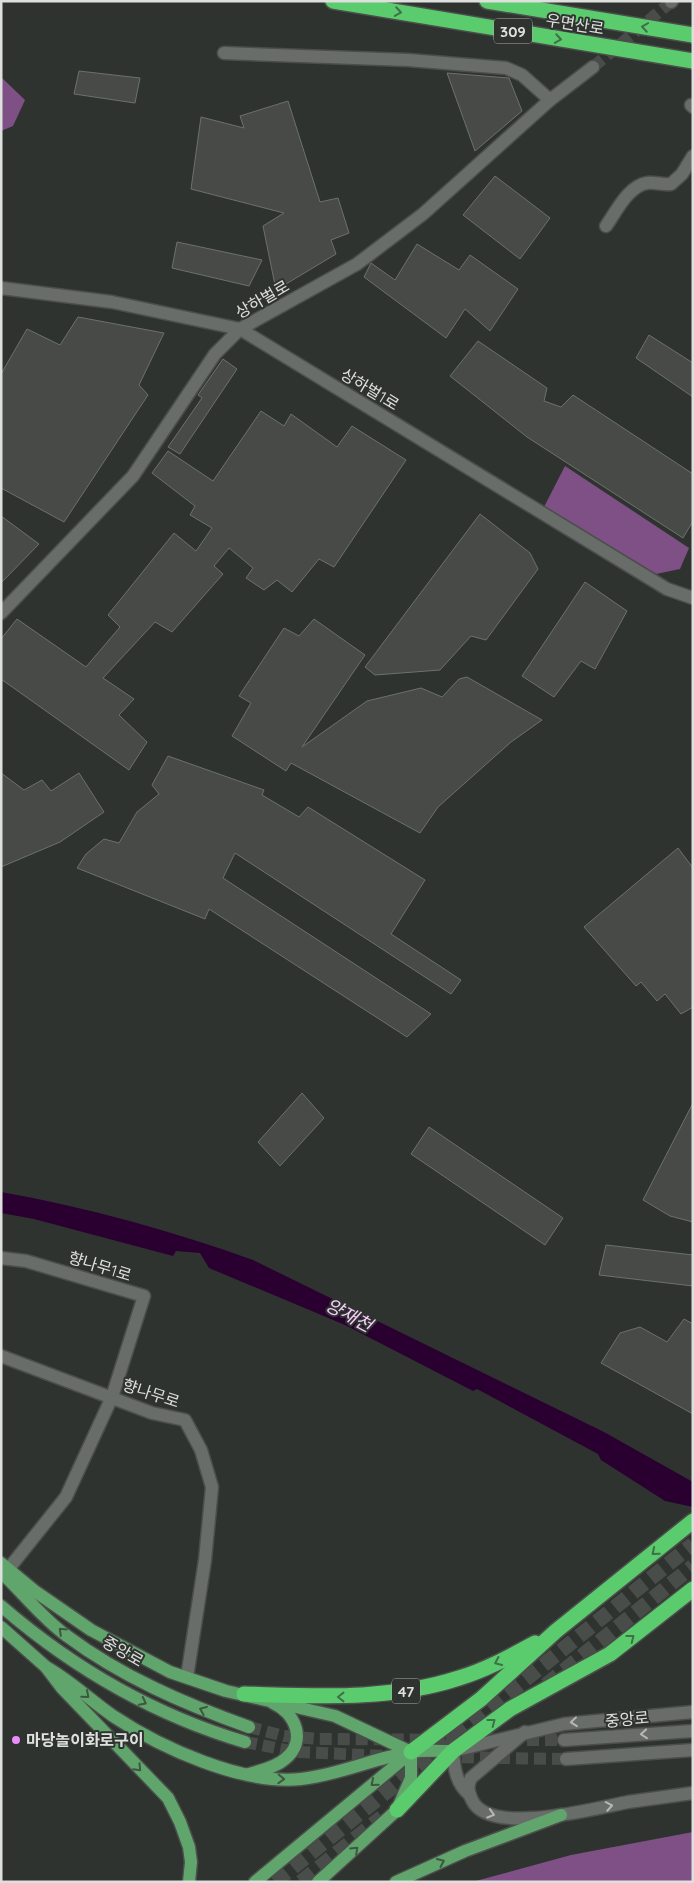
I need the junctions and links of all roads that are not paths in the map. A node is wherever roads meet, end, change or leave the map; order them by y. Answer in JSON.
{"nodes":[{"id":1,"x":333,"y":1,"type":"edge"},
{"id":2,"x":487,"y":1,"type":"edge"},
{"id":3,"x":539,"y":1,"type":"edge"},
{"id":4,"x":621,"y":23,"type":"junction"},
{"id":5,"x":693,"y":35,"type":"edge"},
{"id":6,"x":224,"y":53,"type":"dead end"},
{"id":7,"x":693,"y":61,"type":"edge"},
{"id":8,"x":593,"y":67,"type":"tunnel mouth"},
{"id":9,"x":550,"y":100,"type":"junction"},
{"id":10,"x":693,"y":156,"type":"edge"},
{"id":11,"x":606,"y":226,"type":"dead end"},
{"id":12,"x":1,"y":288,"type":"edge"},
{"id":13,"x":240,"y":329,"type":"junction"},
{"id":14,"x":693,"y":598,"type":"edge"},
{"id":15,"x":1,"y":613,"type":"edge"},
{"id":16,"x":1,"y":1258,"type":"edge"},
{"id":17,"x":1,"y":1356,"type":"edge"},
{"id":18,"x":112,"y":1397,"type":"junction"},
{"id":19,"x":693,"y":1521,"type":"edge"},
{"id":20,"x":4,"y":1567,"type":"edge"},
{"id":21,"x":693,"y":1589,"type":"edge"},
{"id":22,"x":1,"y":1606,"type":"edge"},
{"id":23,"x":1,"y":1627,"type":"edge"},
{"id":24,"x":556,"y":1631,"type":"junction"},
{"id":25,"x":46,"y":1667,"type":"junction"},
{"id":26,"x":187,"y":1677,"type":"junction"},
{"id":27,"x":244,"y":1694,"type":"junction"},
{"id":28,"x":264,"y":1699,"type":"junction"},
{"id":29,"x":693,"y":1712,"type":"edge"},
{"id":30,"x":249,"y":1726,"type":"tunnel mouth"},
{"id":31,"x":693,"y":1731,"type":"edge"},
{"id":32,"x":525,"y":1732,"type":"junction"},
{"id":33,"x":564,"y":1740,"type":"tunnel mouth"},
{"id":34,"x":245,"y":1742,"type":"tunnel mouth"},
{"id":35,"x":693,"y":1750,"type":"edge"},
{"id":36,"x":453,"y":1751,"type":"junction"},
{"id":37,"x":411,"y":1752,"type":"junction"},
{"id":38,"x":566,"y":1759,"type":"tunnel mouth"},
{"id":39,"x":247,"y":1775,"type":"junction"},
{"id":40,"x":693,"y":1793,"type":"edge"},
{"id":41,"x":470,"y":1795,"type":"junction"},
{"id":42,"x":397,"y":1810,"type":"junction"},
{"id":43,"x":561,"y":1815,"type":"junction"},
{"id":44,"x":189,"y":1882,"type":"edge"},
{"id":45,"x":255,"y":1882,"type":"edge"},
{"id":46,"x":318,"y":1882,"type":"edge"},
{"id":47,"x":396,"y":1882,"type":"edge"}],
"edges":[{"from":1,"to":7,"type":"highway","name":"우면산로","number":"309","one_way":true},
{"from":2,"to":4,"type":"highway","name":"우면산로","number":"309"},
{"from":3,"to":4,"type":"highway"},
{"from":5,"to":4,"type":"highway","name":"우면산로","number":"309","one_way":true},
{"from":6,"to":9,"type":"street"},
{"from":8,"to":9,"type":"street","name":"상하벌로"},
{"from":9,"to":13,"type":"street","name":"상하벌로"},
{"from":10,"to":11,"type":"street"},
{"from":12,"to":13,"type":"street","name":"상하벌1로"},
{"from":13,"to":14,"type":"street","name":"상하벌1로"},
{"from":13,"to":15,"type":"street","name":"상하벌로"},
{"from":16,"to":18,"type":"street","name":"향나무1로"},
{"from":17,"to":18,"type":"street","name":"향나무로"},
{"from":18,"to":20,"type":"street"},
{"from":18,"to":26,"type":"street","name":"향나무로"},
{"from":19,"to":24,"type":"highway","number":"47","one_way":true},
{"from":20,"to":26,"type":"main road","number":"47"},
{"from":30,"to":20,"type":"main road","name":"중앙로","one_way":true},
{"from":36,"to":21,"type":"highway","one_way":true},
{"from":22,"to":34,"type":"main road","one_way":true},
{"from":23,"to":25,"type":"main road"},
{"from":24,"to":27,"type":"highway","number":"47","one_way":true},
{"from":24,"to":37,"type":"highway"},
{"from":25,"to":39,"type":"main road","one_way":true},
{"from":25,"to":44,"type":"main road","one_way":true},
{"from":26,"to":27,"type":"main road","number":"47"},
{"from":27,"to":28,"type":"main road"},
{"from":28,"to":37,"type":"main road"},
{"from":28,"to":39,"type":"main road"},
{"from":29,"to":32,"type":"street","one_way":true},
{"from":31,"to":33,"type":"street","name":"중앙로","one_way":true},
{"from":32,"to":36,"type":"street"},
{"from":32,"to":41,"type":"street"},
{"from":35,"to":38,"type":"street"},
{"from":36,"to":37,"type":"main road"},
{"from":36,"to":41,"type":"street"},
{"from":36,"to":42,"type":"highway"},
{"from":39,"to":37,"type":"main road","one_way":true},
{"from":37,"to":42,"type":"main road"},
{"from":37,"to":45,"type":"main road","one_way":true},
{"from":43,"to":40,"type":"street","one_way":true},
{"from":41,"to":43,"type":"street","one_way":true},
{"from":46,"to":42,"type":"main road","one_way":true},
{"from":47,"to":43,"type":"main road","one_way":true}]}
